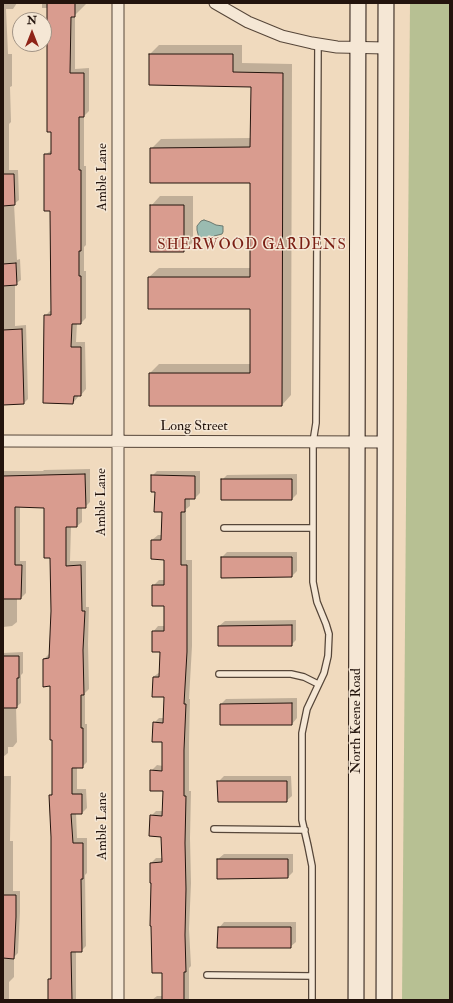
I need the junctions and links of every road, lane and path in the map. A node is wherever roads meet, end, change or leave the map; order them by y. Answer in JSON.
{"nodes":[{"id":1,"x":118,"y":3,"type":"edge"},
{"id":2,"x":215,"y":3,"type":"edge"},
{"id":3,"x":358,"y":3,"type":"edge"},
{"id":4,"x":386,"y":3,"type":"edge"},
{"id":5,"x":318,"y":44,"type":"junction"},
{"id":6,"x":358,"y":47,"type":"junction"},
{"id":7,"x":386,"y":48,"type":"junction"},
{"id":8,"x":3,"y":441,"type":"edge"},
{"id":9,"x":117,"y":441,"type":"junction"},
{"id":10,"x":313,"y":442,"type":"junction"},
{"id":11,"x":358,"y":442,"type":"junction"},
{"id":12,"x":385,"y":442,"type":"junction"},
{"id":13,"x":224,"y":528,"type":"dead end"},
{"id":14,"x":313,"y":528,"type":"junction"},
{"id":15,"x":219,"y":674,"type":"dead end"},
{"id":16,"x":318,"y":684,"type":"junction"},
{"id":17,"x":214,"y":829,"type":"dead end"},
{"id":18,"x":305,"y":830,"type":"junction"},
{"id":19,"x":207,"y":976,"type":"dead end"},
{"id":20,"x":312,"y":976,"type":"junction"},
{"id":21,"x":118,"y":1000,"type":"edge"},
{"id":22,"x":312,"y":1000,"type":"edge"},
{"id":23,"x":356,"y":1000,"type":"edge"},
{"id":24,"x":384,"y":1000,"type":"edge"}],
"edges":[{"from":1,"to":9,"type":"street","name":"Amble Lane"},
{"from":2,"to":5,"type":"street"},
{"from":3,"to":6,"type":"main road","name":"North Keene Road"},
{"from":4,"to":7,"type":"main road","name":"North Keene Road"},
{"from":5,"to":6,"type":"street"},
{"from":5,"to":10,"type":"lane"},
{"from":6,"to":7,"type":"street"},
{"from":6,"to":11,"type":"main road","name":"North Keene Road"},
{"from":7,"to":12,"type":"main road","name":"North Keene Road"},
{"from":8,"to":9,"type":"street","name":"Long Street"},
{"from":9,"to":10,"type":"street","name":"Long Street"},
{"from":9,"to":21,"type":"street","name":"Amble Lane"},
{"from":10,"to":11,"type":"street","name":"Long Street"},
{"from":10,"to":14,"type":"lane"},
{"from":11,"to":12,"type":"street","name":"Long Street"},
{"from":11,"to":23,"type":"main road","name":"North Keene Road"},
{"from":12,"to":24,"type":"main road","name":"North Keene Road"},
{"from":13,"to":14,"type":"lane"},
{"from":14,"to":16,"type":"lane"},
{"from":15,"to":16,"type":"lane"},
{"from":16,"to":18,"type":"lane"},
{"from":17,"to":18,"type":"lane"},
{"from":18,"to":20,"type":"lane"},
{"from":19,"to":20,"type":"lane"},
{"from":20,"to":22,"type":"lane"}]}
